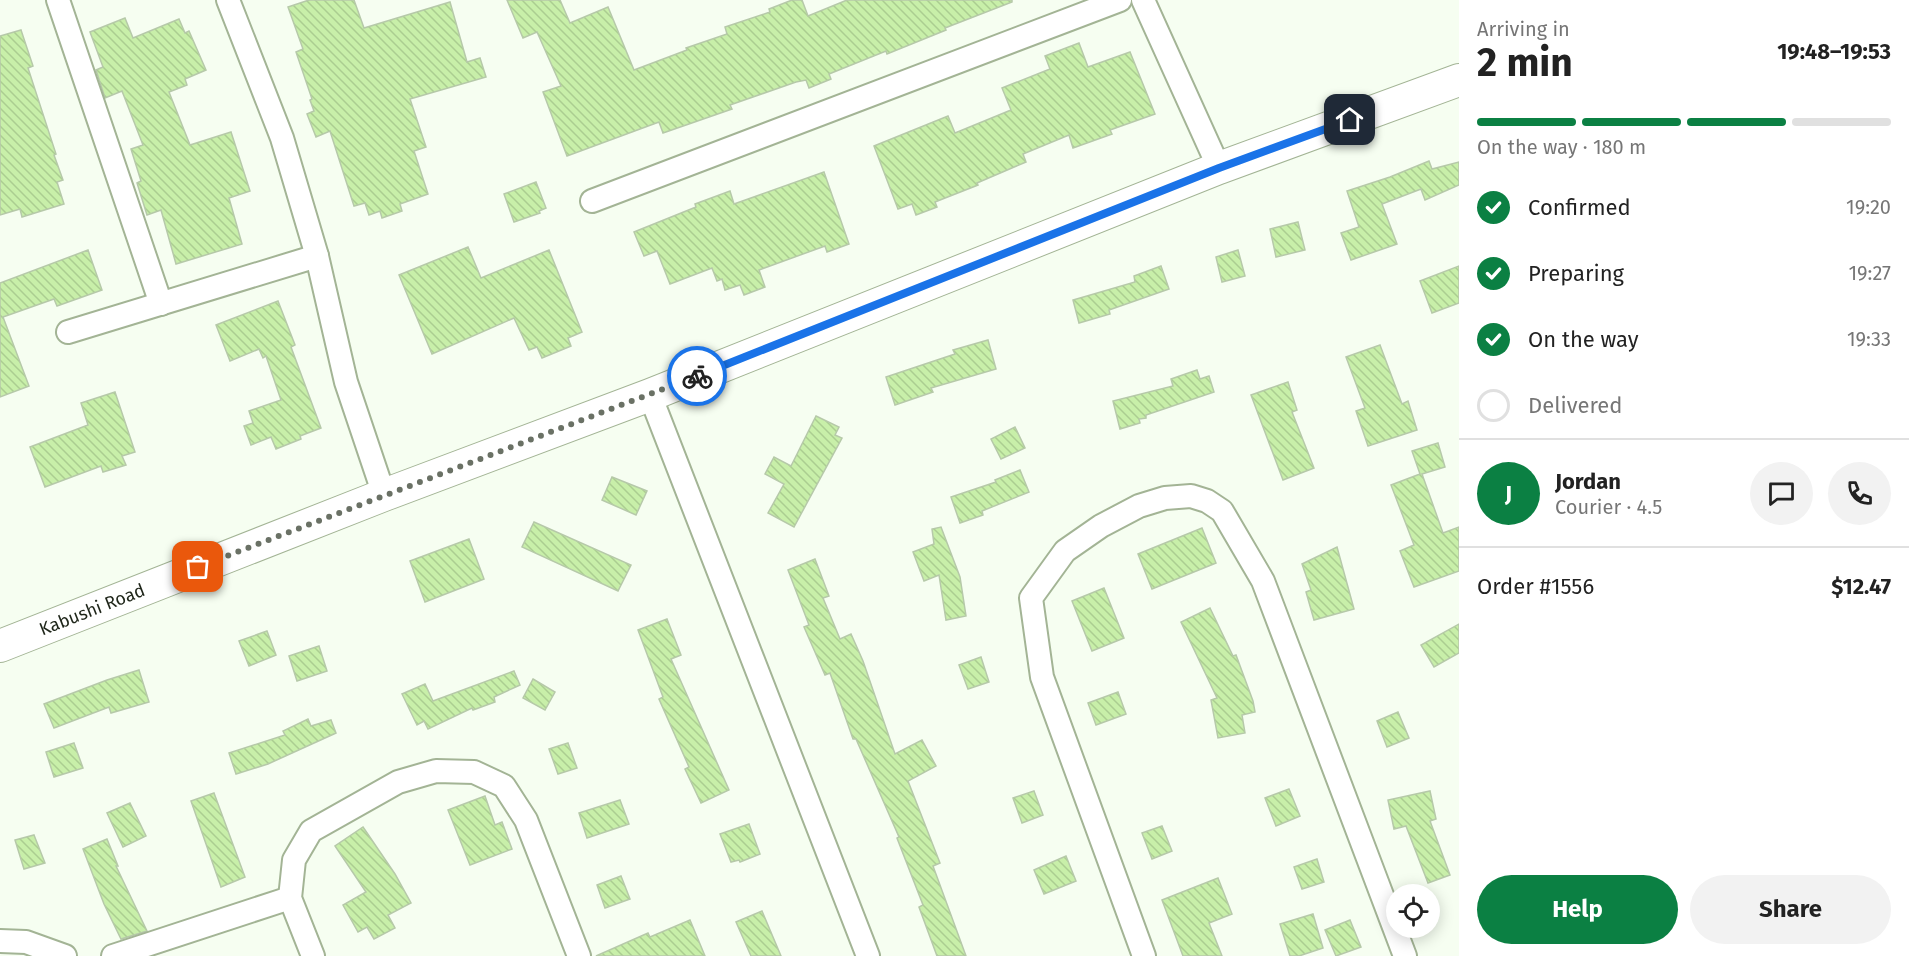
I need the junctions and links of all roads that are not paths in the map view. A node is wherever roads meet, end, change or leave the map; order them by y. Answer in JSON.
{"nodes":[{"id":1,"x":58,"y":0,"type":"edge"},
{"id":2,"x":228,"y":0,"type":"edge"},
{"id":3,"x":1120,"y":0,"type":"edge"},
{"id":4,"x":1143,"y":0,"type":"edge"},
{"id":5,"x":1459,"y":80,"type":"edge"},
{"id":6,"x":1219,"y":168,"type":"junction"},
{"id":7,"x":592,"y":201,"type":"dead end"},
{"id":8,"x":317,"y":256,"type":"junction"},
{"id":9,"x":161,"y":304,"type":"junction"},
{"id":10,"x":68,"y":332,"type":"dead end"},
{"id":11,"x":650,"y":395,"type":"junction"},
{"id":12,"x":384,"y":495,"type":"junction"},
{"id":13,"x":0,"y":646,"type":"edge"},
{"id":14,"x":290,"y":898,"type":"junction"},
{"id":15,"x":0,"y":941,"type":"edge"},
{"id":16,"x":65,"y":956,"type":"edge"},
{"id":17,"x":113,"y":956,"type":"edge"},
{"id":18,"x":313,"y":956,"type":"edge"},
{"id":19,"x":579,"y":956,"type":"edge"},
{"id":20,"x":868,"y":956,"type":"edge"},
{"id":21,"x":1144,"y":956,"type":"edge"},
{"id":22,"x":1405,"y":956,"type":"edge"}],
"edges":[{"from":1,"to":9,"type":"street"},
{"from":2,"to":8,"type":"street"},
{"from":3,"to":7,"type":"street"},
{"from":4,"to":6,"type":"street"},
{"from":5,"to":6,"type":"main road","name":"Kabushi Road"},
{"from":6,"to":11,"type":"main road","name":"Kabushi Road"},
{"from":8,"to":9,"type":"street"},
{"from":8,"to":12,"type":"street"},
{"from":9,"to":10,"type":"street"},
{"from":11,"to":12,"type":"main road","name":"Kabushi Road"},
{"from":11,"to":20,"type":"street"},
{"from":12,"to":13,"type":"main road","name":"Kabushi Road"},
{"from":14,"to":17,"type":"street"},
{"from":14,"to":18,"type":"street"},
{"from":14,"to":19,"type":"street"},
{"from":15,"to":16,"type":"street"},
{"from":21,"to":22,"type":"street"}]}
